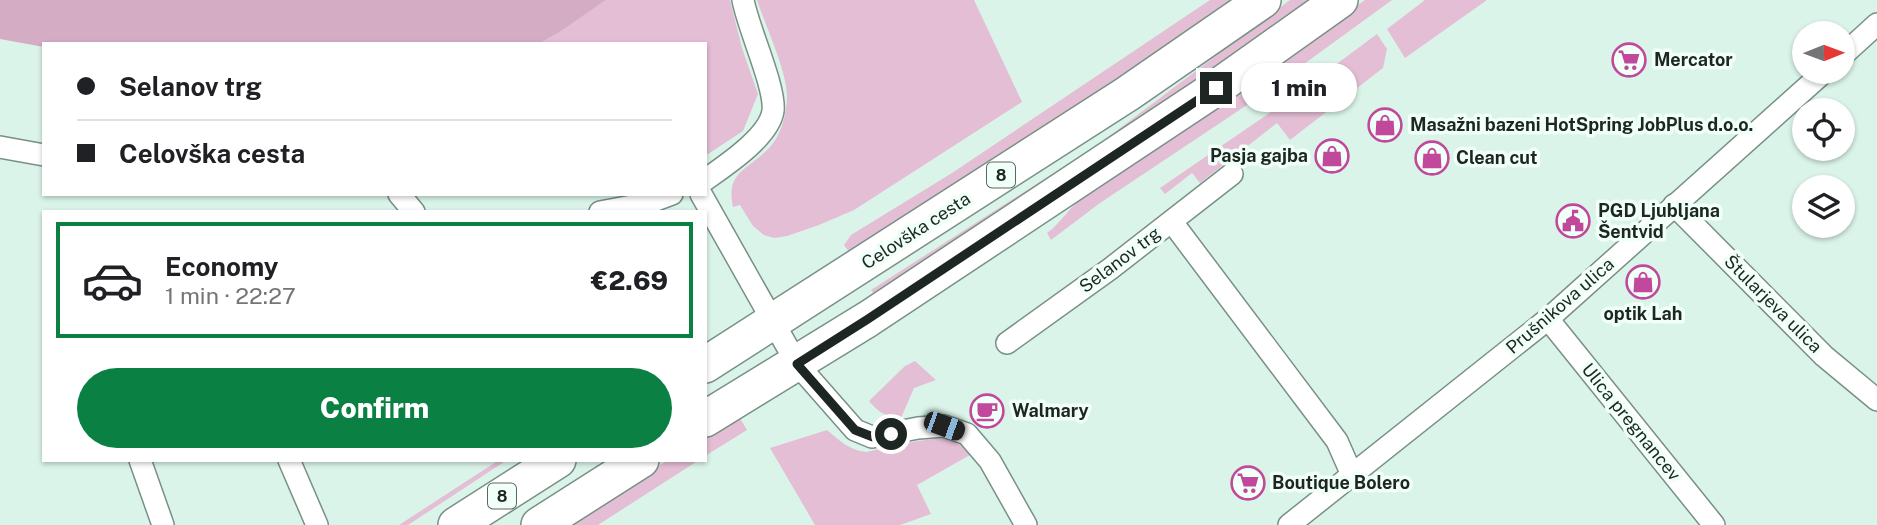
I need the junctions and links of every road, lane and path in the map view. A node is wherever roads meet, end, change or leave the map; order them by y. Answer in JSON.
{"nodes":[{"id":1,"x":743,"y":0,"type":"edge"},
{"id":2,"x":1263,"y":0,"type":"edge"},
{"id":3,"x":1340,"y":0,"type":"edge"},
{"id":4,"x":1877,"y":24,"type":"edge"},
{"id":5,"x":1855,"y":44,"type":"edge"},
{"id":6,"x":1810,"y":84,"type":"edge"},
{"id":7,"x":0,"y":147,"type":"edge"},
{"id":8,"x":42,"y":155,"type":"edge"},
{"id":9,"x":1232,"y":174,"type":"dead end"},
{"id":10,"x":707,"y":179,"type":"edge"},
{"id":11,"x":401,"y":196,"type":"edge"},
{"id":12,"x":667,"y":196,"type":"edge"},
{"id":13,"x":702,"y":196,"type":"edge"},
{"id":14,"x":1674,"y":205,"type":"junction"},
{"id":15,"x":412,"y":210,"type":"edge"},
{"id":16,"x":611,"y":210,"type":"edge"},
{"id":17,"x":1172,"y":222,"type":"junction"},
{"id":18,"x":1548,"y":319,"type":"junction"},
{"id":19,"x":773,"y":321,"type":"junction"},
{"id":20,"x":1007,"y":343,"type":"dead end"},
{"id":21,"x":707,"y":364,"type":"edge"},
{"id":22,"x":797,"y":364,"type":"junction"},
{"id":23,"x":1877,"y":400,"type":"edge"},
{"id":24,"x":707,"y":418,"type":"edge"},
{"id":25,"x":142,"y":462,"type":"edge"},
{"id":26,"x":290,"y":462,"type":"edge"},
{"id":27,"x":555,"y":462,"type":"edge"},
{"id":28,"x":638,"y":462,"type":"edge"},
{"id":29,"x":1352,"y":475,"type":"junction"},
{"id":30,"x":1312,"y":519,"type":"edge"},
{"id":31,"x":163,"y":525,"type":"edge"},
{"id":32,"x":317,"y":525,"type":"edge"},
{"id":33,"x":456,"y":525,"type":"edge"},
{"id":34,"x":539,"y":525,"type":"edge"},
{"id":35,"x":1026,"y":525,"type":"edge"},
{"id":36,"x":1289,"y":525,"type":"edge"},
{"id":37,"x":1714,"y":525,"type":"edge"}],
"edges":[{"from":1,"to":10,"type":"street"},
{"from":2,"to":19,"type":"main road","name":"Celovška cesta","number":"8"},
{"from":3,"to":22,"type":"main road"},
{"from":4,"to":5,"type":"street"},
{"from":6,"to":14,"type":"street","name":"Prušnikova ulica"},
{"from":7,"to":8,"type":"street"},
{"from":9,"to":17,"type":"street","name":"Selanov trg"},
{"from":11,"to":15,"type":"street"},
{"from":12,"to":16,"type":"street"},
{"from":13,"to":19,"type":"street"},
{"from":14,"to":18,"type":"street","name":"Prušnikova ulica"},
{"from":14,"to":23,"type":"street","name":"Štularjeva ulica"},
{"from":17,"to":20,"type":"street","name":"Selanov trg"},
{"from":17,"to":29,"type":"street"},
{"from":18,"to":29,"type":"street","name":"Prušnikova ulica"},
{"from":18,"to":37,"type":"street","name":"Ulica pregnancev"},
{"from":19,"to":21,"type":"main road","name":"Celovška cesta","number":"8"},
{"from":19,"to":22,"type":"street"},
{"from":22,"to":24,"type":"main road"},
{"from":22,"to":35,"type":"street"},
{"from":25,"to":31,"type":"street"},
{"from":26,"to":32,"type":"street"},
{"from":27,"to":33,"type":"main road","number":"8"},
{"from":28,"to":34,"type":"main road"},
{"from":29,"to":30,"type":"street","name":"Prušnikova ulica"},
{"from":30,"to":36,"type":"street","name":"Prušnikova ulica"}]}
